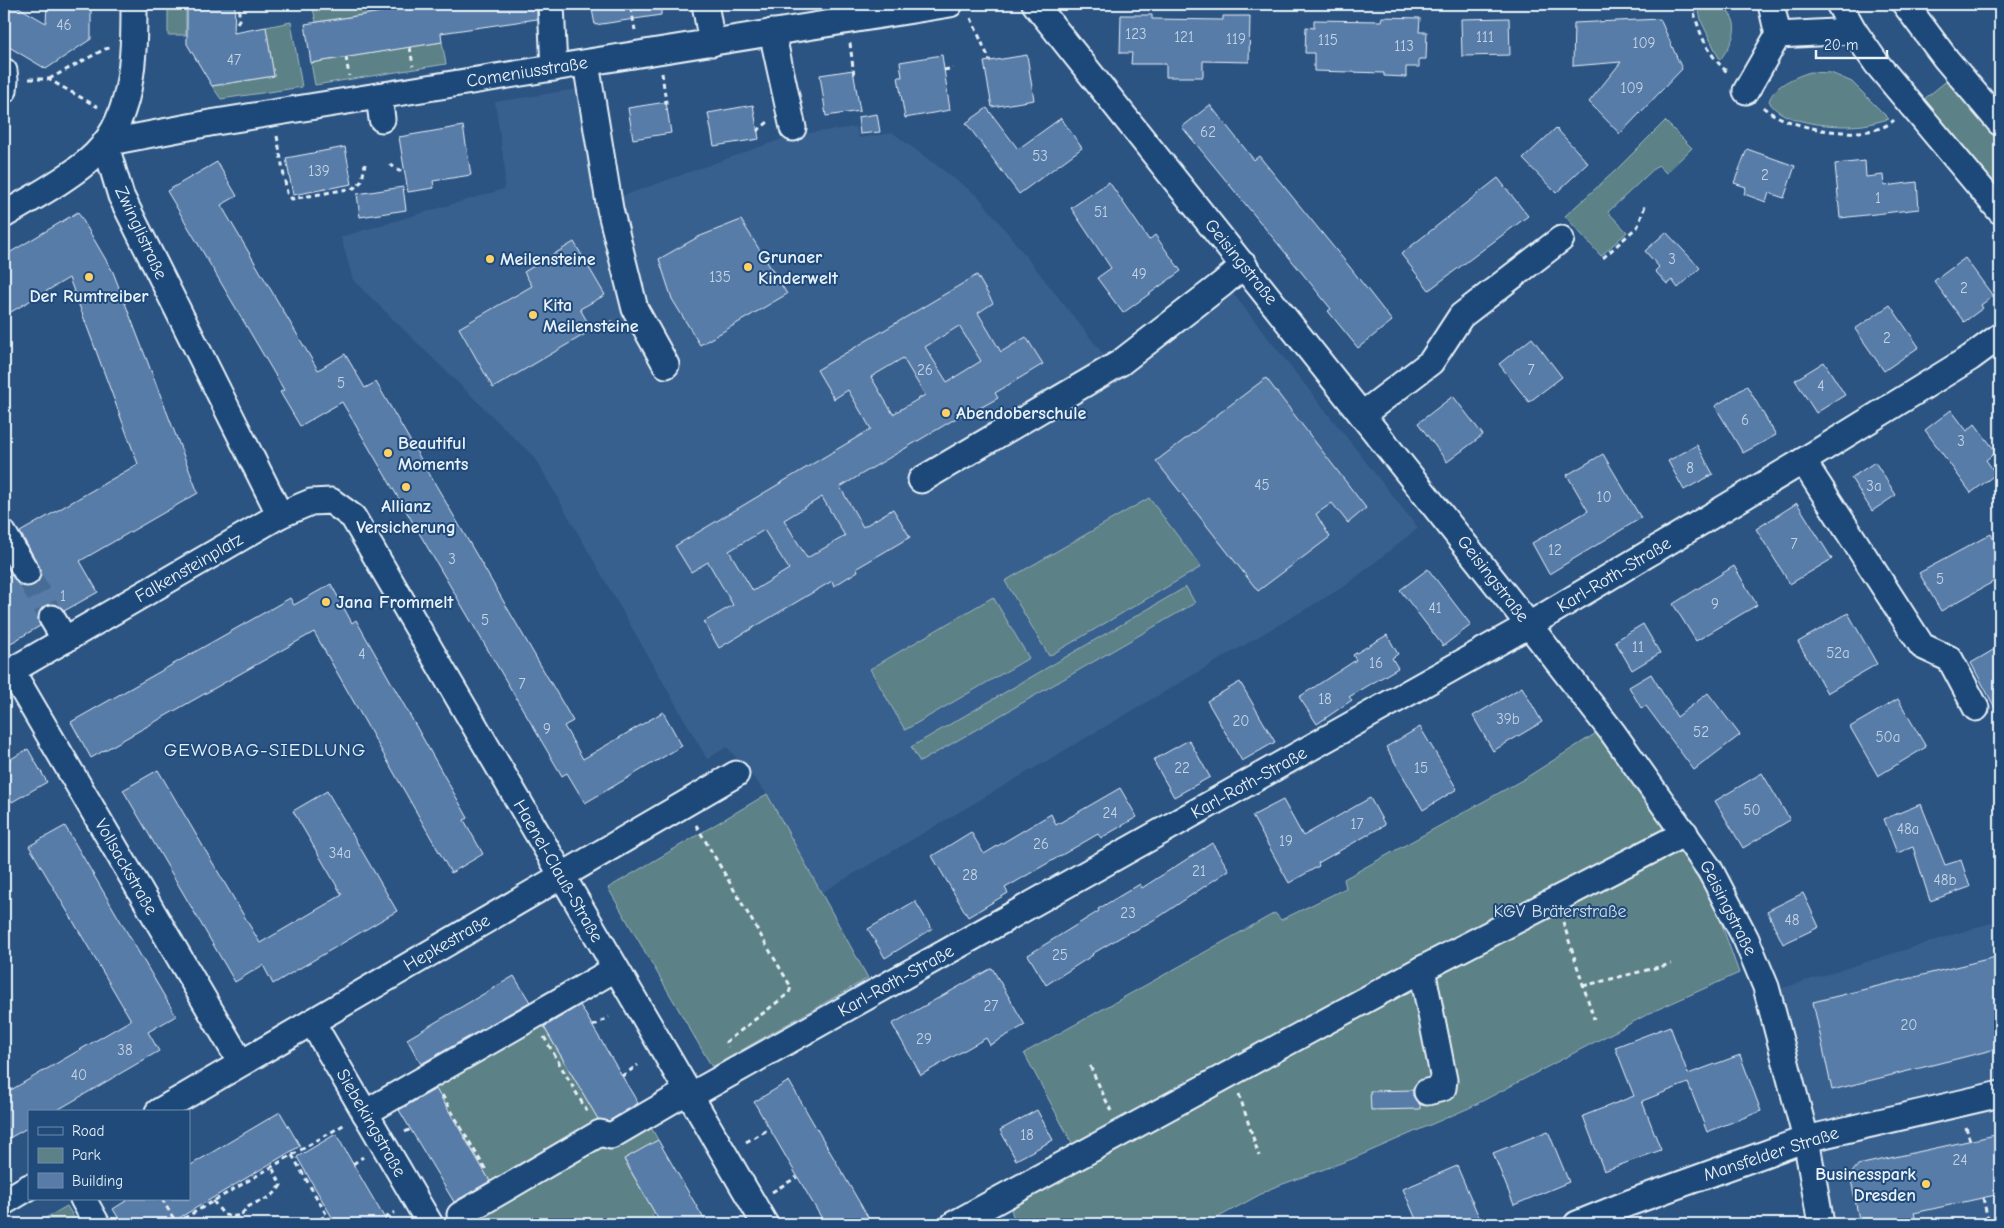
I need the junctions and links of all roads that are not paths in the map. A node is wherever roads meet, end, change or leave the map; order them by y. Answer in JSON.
{"nodes":[{"id":1,"x":134,"y":4,"type":"edge"},
{"id":2,"x":551,"y":4,"type":"edge"},
{"id":3,"x":705,"y":4,"type":"edge"},
{"id":4,"x":950,"y":4,"type":"edge"},
{"id":5,"x":1035,"y":4,"type":"edge"},
{"id":6,"x":1771,"y":4,"type":"edge"},
{"id":7,"x":1839,"y":4,"type":"edge"},
{"id":8,"x":1904,"y":4,"type":"edge"},
{"id":9,"x":1854,"y":31,"type":"junction"},
{"id":10,"x":772,"y":32,"type":"junction"},
{"id":11,"x":1778,"y":35,"type":"junction"},
{"id":12,"x":712,"y":43,"type":"junction"},
{"id":13,"x":586,"y":62,"type":"junction"},
{"id":14,"x":554,"y":68,"type":"junction"},
{"id":15,"x":1746,"y":91,"type":"road end"},
{"id":16,"x":2000,"y":123,"type":"edge"},
{"id":17,"x":793,"y":128,"type":"dead end"},
{"id":18,"x":105,"y":143,"type":"junction"},
{"id":19,"x":2000,"y":211,"type":"edge"},
{"id":20,"x":4,"y":214,"type":"edge"},
{"id":21,"x":1562,"y":239,"type":"dead end"},
{"id":22,"x":1244,"y":265,"type":"junction"},
{"id":23,"x":2000,"y":336,"type":"edge"},
{"id":24,"x":666,"y":365,"type":"dead end"},
{"id":25,"x":1363,"y":414,"type":"junction"},
{"id":26,"x":1803,"y":461,"type":"junction"},
{"id":27,"x":921,"y":480,"type":"dead end"},
{"id":28,"x":280,"y":515,"type":"junction"},
{"id":29,"x":353,"y":517,"type":"joint"},
{"id":30,"x":4,"y":534,"type":"edge"},
{"id":31,"x":27,"y":574,"type":"tunnel mouth"},
{"id":32,"x":52,"y":618,"type":"tunnel mouth"},
{"id":33,"x":1530,"y":625,"type":"junction"},
{"id":34,"x":65,"y":640,"type":"junction"},
{"id":35,"x":7,"y":673,"type":"edge"},
{"id":36,"x":1976,"y":708,"type":"dead end"},
{"id":37,"x":736,"y":774,"type":"dead end"},
{"id":38,"x":1685,"y":833,"type":"junction"},
{"id":39,"x":561,"y":877,"type":"junction"},
{"id":40,"x":615,"y":969,"type":"junction"},
{"id":41,"x":1422,"y":969,"type":"junction"},
{"id":42,"x":312,"y":1022,"type":"junction"},
{"id":43,"x":241,"y":1063,"type":"junction"},
{"id":44,"x":1427,"y":1092,"type":"dead end"},
{"id":45,"x":689,"y":1094,"type":"junction"},
{"id":46,"x":2000,"y":1094,"type":"edge"},
{"id":47,"x":161,"y":1110,"type":"edge"},
{"id":48,"x":365,"y":1113,"type":"junction"},
{"id":49,"x":1806,"y":1139,"type":"junction"},
{"id":50,"x":28,"y":1188,"type":"edge"},
{"id":51,"x":84,"y":1200,"type":"edge"},
{"id":52,"x":4,"y":1202,"type":"edge"},
{"id":53,"x":460,"y":1215,"type":"dead end"},
{"id":54,"x":97,"y":1224,"type":"edge"},
{"id":55,"x":430,"y":1224,"type":"edge"},
{"id":56,"x":764,"y":1224,"type":"edge"},
{"id":57,"x":954,"y":1224,"type":"edge"},
{"id":58,"x":1576,"y":1224,"type":"edge"},
{"id":59,"x":1821,"y":1224,"type":"edge"}],
"edges":[{"from":1,"to":18,"type":"street"},
{"from":2,"to":14,"type":"street"},
{"from":3,"to":12,"type":"street"},
{"from":4,"to":10,"type":"street","name":"Comeniusstraße"},
{"from":5,"to":22,"type":"street","name":"Geisingstraße"},
{"from":6,"to":11,"type":"street"},
{"from":7,"to":9,"type":"street"},
{"from":8,"to":16,"type":"street"},
{"from":9,"to":11,"type":"street"},
{"from":9,"to":19,"type":"street"},
{"from":10,"to":12,"type":"street","name":"Comeniusstraße"},
{"from":10,"to":17,"type":"street"},
{"from":11,"to":15,"type":"street"},
{"from":12,"to":13,"type":"street","name":"Comeniusstraße"},
{"from":13,"to":14,"type":"street","name":"Comeniusstraße"},
{"from":13,"to":24,"type":"street"},
{"from":14,"to":18,"type":"street","name":"Comeniusstraße"},
{"from":18,"to":20,"type":"street"},
{"from":18,"to":28,"type":"street","name":"Zwinglistraße"},
{"from":21,"to":25,"type":"street"},
{"from":22,"to":25,"type":"street","name":"Geisingstraße"},
{"from":22,"to":27,"type":"street"},
{"from":23,"to":26,"type":"street","name":"Karl-Roth-Straße"},
{"from":25,"to":33,"type":"street","name":"Geisingstraße"},
{"from":26,"to":33,"type":"street","name":"Karl-Roth-Straße"},
{"from":26,"to":36,"type":"street"},
{"from":28,"to":29,"type":"street","name":"Falkensteinplatz"},
{"from":28,"to":34,"type":"street","name":"Falkensteinplatz"},
{"from":29,"to":39,"type":"street","name":"Haenel-Clauß-Straße"},
{"from":30,"to":31,"type":"street"},
{"from":32,"to":34,"type":"street"},
{"from":33,"to":38,"type":"street","name":"Geisingstraße"},
{"from":33,"to":45,"type":"street","name":"Karl-Roth-Straße"},
{"from":34,"to":35,"type":"street","name":"Falkensteinplatz"},
{"from":35,"to":43,"type":"street","name":"Vollsackstraße"},
{"from":37,"to":39,"type":"street","name":"Hepkestraße"},
{"from":38,"to":41,"type":"street"},
{"from":38,"to":49,"type":"street","name":"Geisingstraße"},
{"from":39,"to":40,"type":"street","name":"Haenel-Clauß-Straße"},
{"from":39,"to":42,"type":"street","name":"Hepkestraße"},
{"from":40,"to":45,"type":"street","name":"Haenel-Clauß-Straße"},
{"from":40,"to":48,"type":"street"},
{"from":41,"to":44,"type":"street"},
{"from":41,"to":57,"type":"street"},
{"from":42,"to":43,"type":"street","name":"Hepkestraße"},
{"from":42,"to":48,"type":"street","name":"Siebekingstraße"},
{"from":43,"to":47,"type":"street","name":"Hepkestraße"},
{"from":45,"to":53,"type":"street","name":"Karl-Roth-Straße"},
{"from":45,"to":56,"type":"street","name":"Haenel-Clauß-Straße"},
{"from":46,"to":49,"type":"street","name":"Mansfelder Straße"},
{"from":48,"to":55,"type":"street","name":"Siebekingstraße"},
{"from":49,"to":58,"type":"street","name":"Mansfelder Straße"},
{"from":49,"to":59,"type":"street","name":"Geisingstraße"},
{"from":50,"to":52,"type":"street"},
{"from":51,"to":54,"type":"street"}]}
